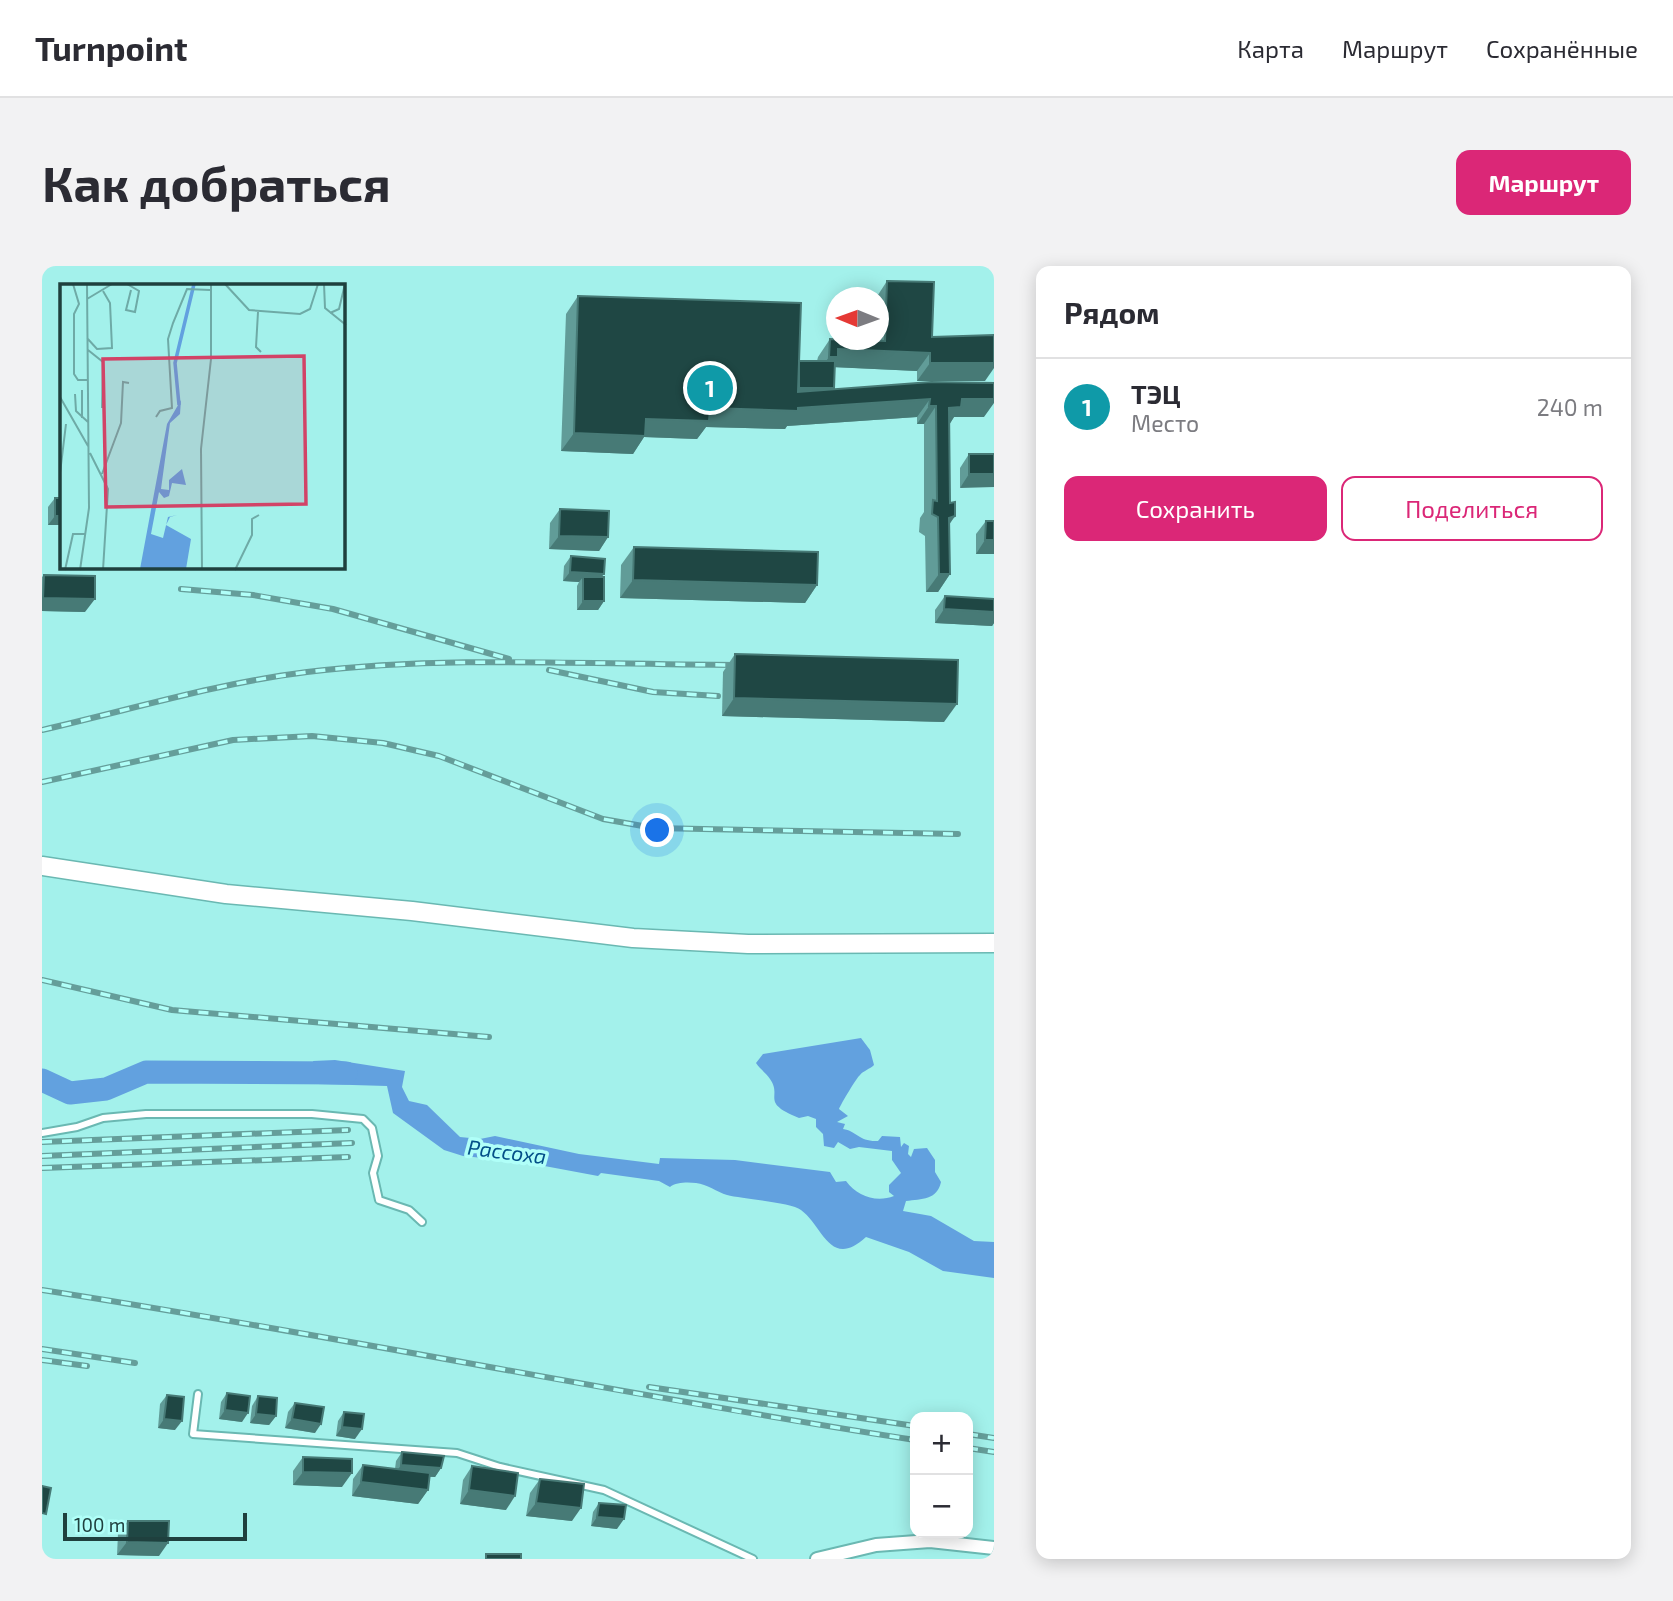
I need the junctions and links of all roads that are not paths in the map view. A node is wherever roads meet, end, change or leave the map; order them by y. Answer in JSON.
{"nodes":[{"id":1,"x":42,"y":866,"type":"edge"},
{"id":2,"x":994,"y":943,"type":"edge"},
{"id":3,"x":42,"y":1133,"type":"edge"},
{"id":4,"x":422,"y":1222,"type":"dead end"},
{"id":5,"x":198,"y":1394,"type":"dead end"},
{"id":6,"x":994,"y":1548,"type":"edge"},
{"id":7,"x":753,"y":1559,"type":"edge"},
{"id":8,"x":817,"y":1559,"type":"edge"}],
"edges":[{"from":1,"to":2,"type":"street"},
{"from":3,"to":4,"type":"lane"},
{"from":5,"to":7,"type":"lane"},
{"from":6,"to":8,"type":"street"}]}
